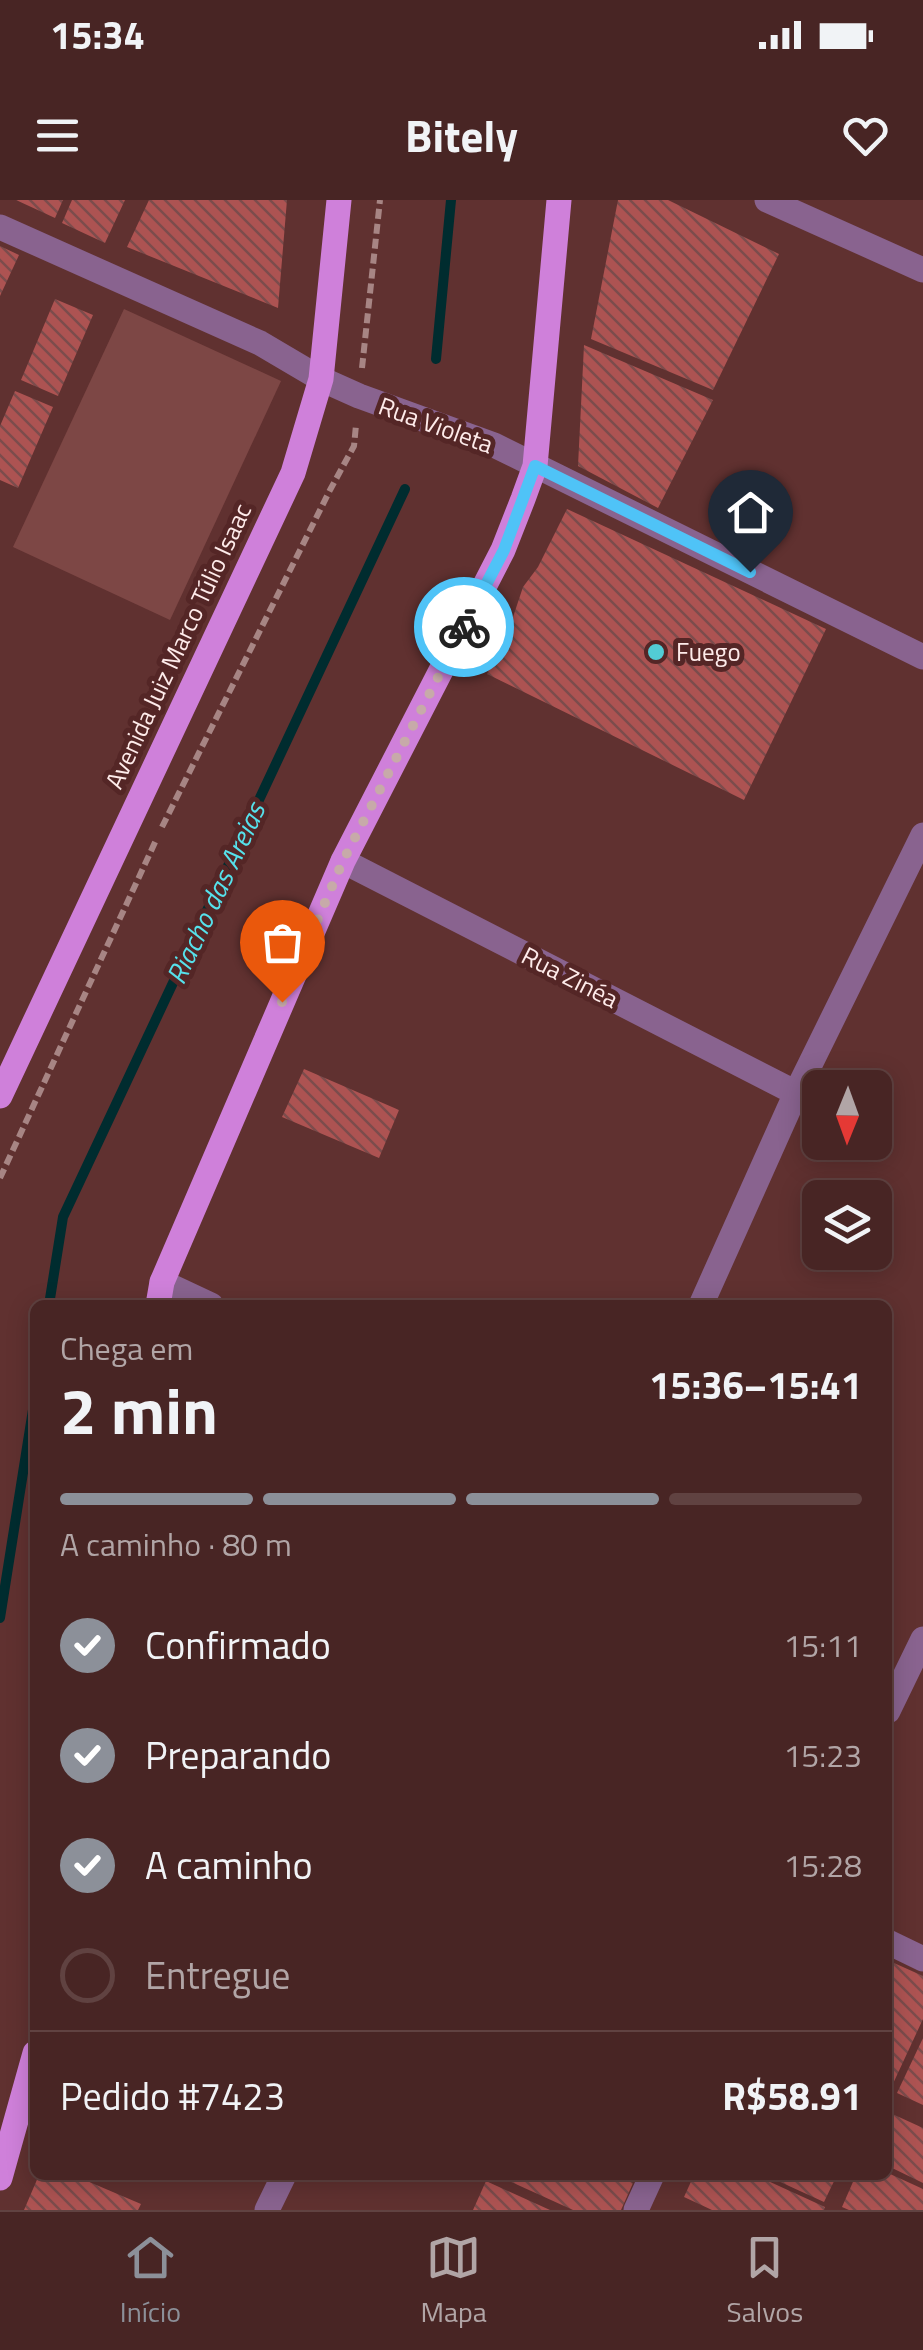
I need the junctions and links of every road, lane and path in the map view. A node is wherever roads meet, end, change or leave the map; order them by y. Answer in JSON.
{"nodes":[{"id":1,"x":339,"y":200,"type":"edge"},
{"id":2,"x":560,"y":200,"type":"edge"},
{"id":3,"x":767,"y":200,"type":"edge"},
{"id":4,"x":0,"y":226,"type":"edge"},
{"id":5,"x":923,"y":270,"type":"edge"},
{"id":6,"x":321,"y":379,"type":"junction"},
{"id":7,"x":535,"y":466,"type":"junction"},
{"id":8,"x":923,"y":657,"type":"edge"},
{"id":9,"x":923,"y":835,"type":"edge"},
{"id":10,"x":343,"y":861,"type":"junction"},
{"id":11,"x":796,"y":1093,"type":"junction"},
{"id":12,"x":0,"y":1096,"type":"edge"},
{"id":13,"x":160,"y":1294,"type":"edge"},
{"id":14,"x":188,"y":1300,"type":"edge"},
{"id":15,"x":703,"y":1300,"type":"edge"},
{"id":16,"x":923,"y":1640,"type":"edge"},
{"id":17,"x":892,"y":1702,"type":"edge"},
{"id":18,"x":892,"y":1944,"type":"edge"},
{"id":19,"x":923,"y":1959,"type":"edge"},
{"id":20,"x":30,"y":2070,"type":"edge"},
{"id":21,"x":0,"y":2178,"type":"edge"},
{"id":22,"x":282,"y":2180,"type":"edge"},
{"id":23,"x":650,"y":2180,"type":"edge"},
{"id":24,"x":267,"y":2210,"type":"edge"},
{"id":25,"x":636,"y":2210,"type":"edge"}],
"edges":[{"from":1,"to":6,"type":"main road","name":"Avenida Juiz Marco Túlio Isaac"},
{"from":2,"to":7,"type":"main road"},
{"from":3,"to":5,"type":"street"},
{"from":4,"to":6,"type":"street","name":"Rua Violeta"},
{"from":6,"to":7,"type":"street","name":"Rua Violeta"},
{"from":6,"to":12,"type":"main road","name":"Avenida Juiz Marco Túlio Isaac"},
{"from":7,"to":8,"type":"street","name":"Rua Violeta"},
{"from":7,"to":10,"type":"main road"},
{"from":9,"to":11,"type":"street"},
{"from":10,"to":11,"type":"street","name":"Rua Zinéa"},
{"from":10,"to":13,"type":"main road"},
{"from":11,"to":15,"type":"street"},
{"from":13,"to":14,"type":"street"},
{"from":16,"to":17,"type":"street"},
{"from":18,"to":19,"type":"street"},
{"from":20,"to":21,"type":"main road"},
{"from":22,"to":24,"type":"street"},
{"from":23,"to":25,"type":"street"}]}
